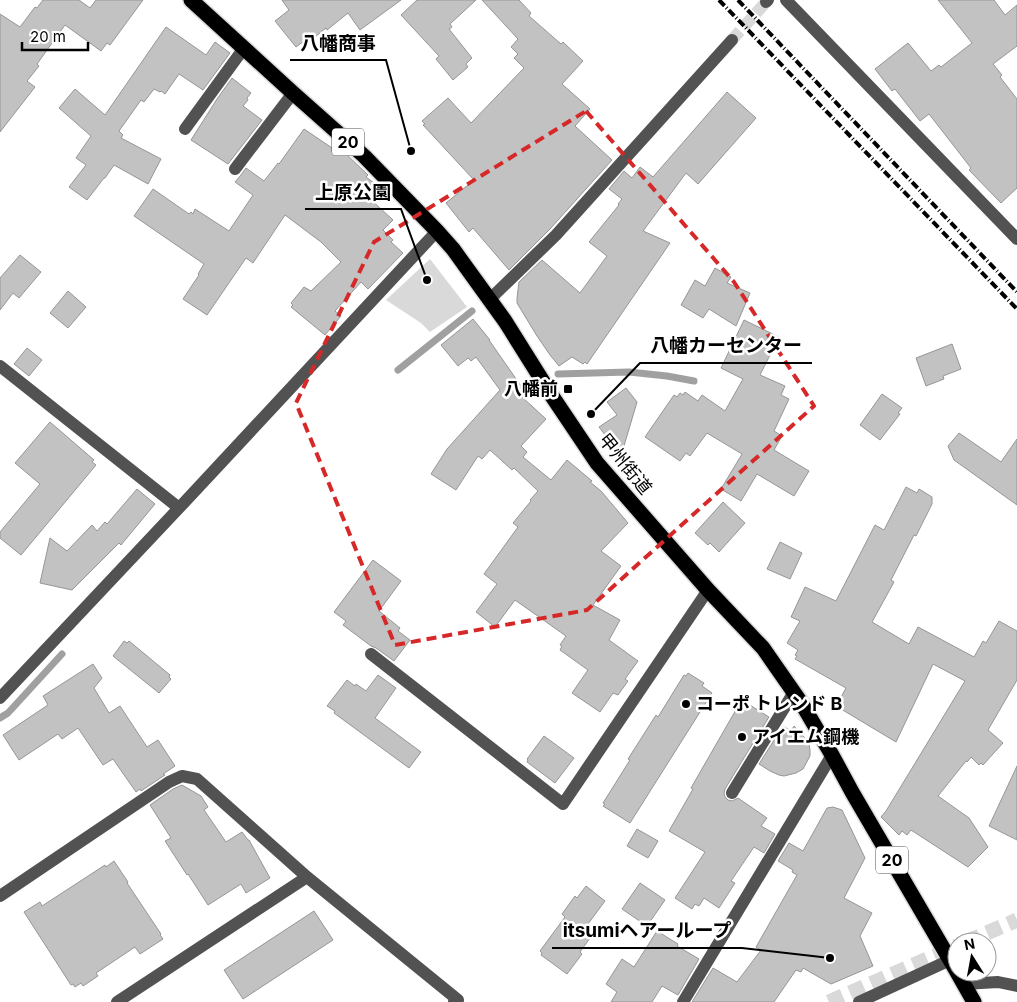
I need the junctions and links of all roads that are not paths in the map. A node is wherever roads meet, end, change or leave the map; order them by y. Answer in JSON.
{"nodes":[{"id":1,"x":191,"y":0,"type":"edge"},
{"id":2,"x":786,"y":0,"type":"edge"},
{"id":3,"x":732,"y":40,"type":"tunnel mouth"},
{"id":4,"x":244,"y":48,"type":"junction"},
{"id":5,"x":293,"y":93,"type":"junction"},
{"id":6,"x":185,"y":129,"type":"dead end"},
{"id":7,"x":235,"y":169,"type":"dead end"},
{"id":8,"x":437,"y":231,"type":"junction"},
{"id":9,"x":1017,"y":239,"type":"edge"},
{"id":10,"x":490,"y":299,"type":"junction"},
{"id":11,"x":0,"y":366,"type":"edge"},
{"id":12,"x":179,"y":508,"type":"junction"},
{"id":13,"x":708,"y":590,"type":"junction"},
{"id":14,"x":371,"y":654,"type":"dead end"},
{"id":15,"x":794,"y":692,"type":"junction"},
{"id":16,"x":0,"y":698,"type":"edge"},
{"id":17,"x":832,"y":755,"type":"junction"},
{"id":18,"x":732,"y":793,"type":"dead end"},
{"id":19,"x":307,"y":877,"type":"junction"},
{"id":20,"x":0,"y":896,"type":"edge"},
{"id":21,"x":947,"y":955,"type":"edge"},
{"id":22,"x":947,"y":975,"type":"edge"},
{"id":23,"x":963,"y":982,"type":"edge"},
{"id":24,"x":997,"y":982,"type":"edge"},
{"id":25,"x":1017,"y":986,"type":"edge"},
{"id":26,"x":117,"y":1002,"type":"edge"},
{"id":27,"x":454,"y":1002,"type":"edge"},
{"id":28,"x":683,"y":1002,"type":"edge"},
{"id":29,"x":859,"y":1002,"type":"edge"},
{"id":30,"x":974,"y":1002,"type":"edge"}],
"edges":[{"from":1,"to":4,"type":"highway","name":"甲州街道","number":"20"},
{"from":2,"to":9,"type":"street"},
{"from":3,"to":10,"type":"street"},
{"from":4,"to":5,"type":"highway","name":"甲州街道","number":"20"},
{"from":4,"to":6,"type":"street"},
{"from":5,"to":7,"type":"street"},
{"from":5,"to":8,"type":"highway","name":"甲州街道","number":"20"},
{"from":8,"to":10,"type":"highway","name":"甲州街道","number":"20"},
{"from":8,"to":12,"type":"street"},
{"from":10,"to":13,"type":"highway","name":"甲州街道","number":"20"},
{"from":11,"to":12,"type":"street"},
{"from":12,"to":16,"type":"street"},
{"from":13,"to":14,"type":"street"},
{"from":13,"to":15,"type":"highway","name":"甲州街道","number":"20"},
{"from":15,"to":17,"type":"highway","name":"甲州街道","number":"20"},
{"from":15,"to":18,"type":"street"},
{"from":17,"to":21,"type":"highway","name":"甲州街道","number":"20"},
{"from":17,"to":28,"type":"street"},
{"from":19,"to":20,"type":"street"},
{"from":19,"to":26,"type":"street"},
{"from":19,"to":27,"type":"street"},
{"from":22,"to":29,"type":"street"},
{"from":23,"to":30,"type":"highway","name":"甲州街道","number":"20"},
{"from":24,"to":25,"type":"street"}]}
